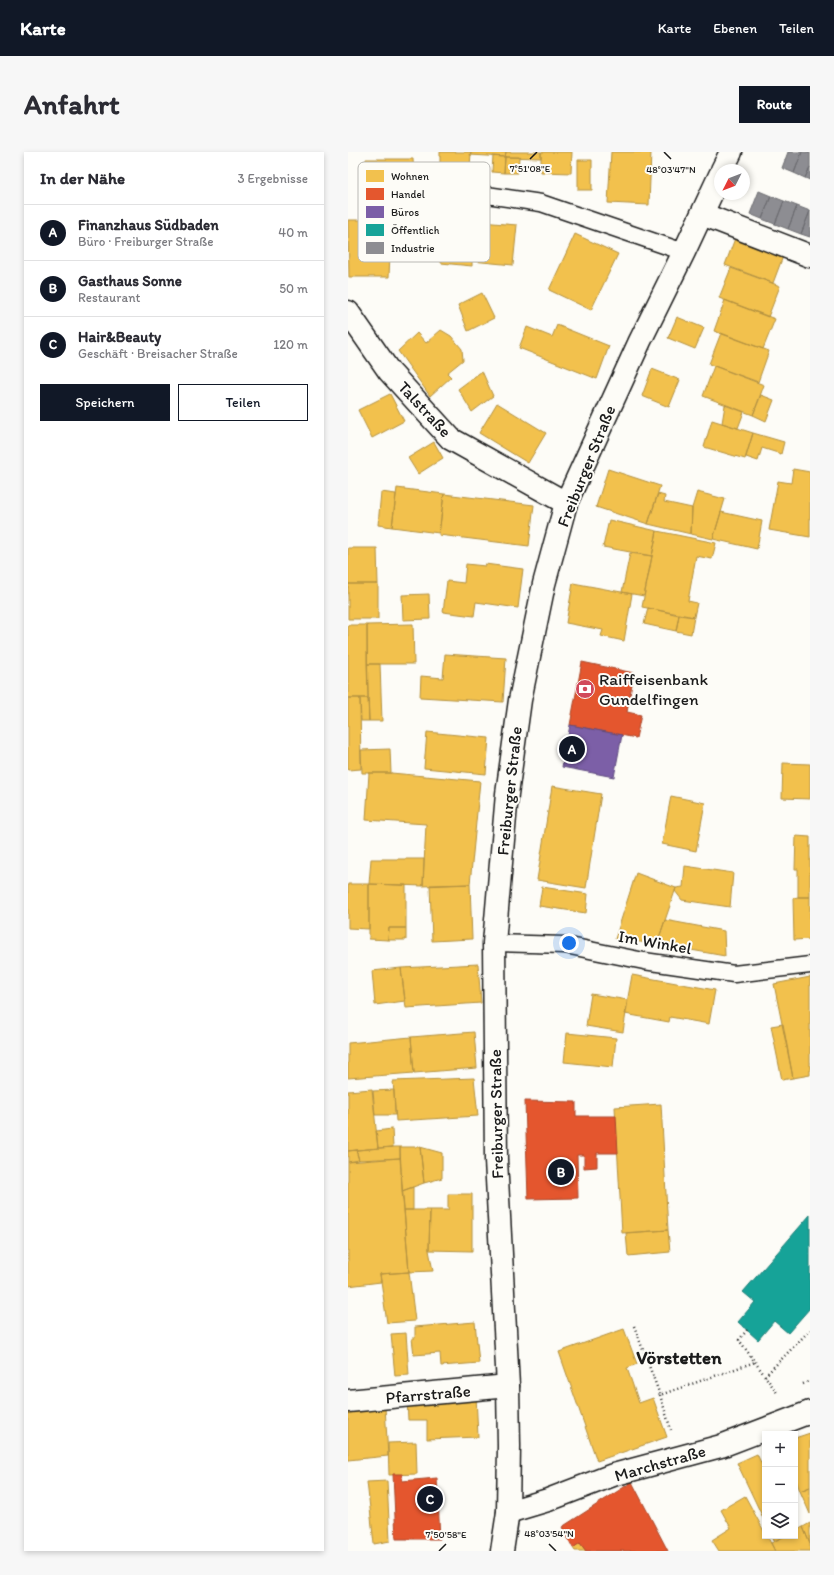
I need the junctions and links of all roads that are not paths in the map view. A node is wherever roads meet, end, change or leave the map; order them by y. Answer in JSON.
{"nodes":[{"id":1,"x":731,"y":152,"type":"edge"},
{"id":2,"x":725,"y":164,"type":"edge"},
{"id":3,"x":714,"y":188,"type":"edge"},
{"id":4,"x":490,"y":196,"type":"edge"},
{"id":5,"x":702,"y":214,"type":"junction"},
{"id":6,"x":684,"y":252,"type":"junction"},
{"id":7,"x":810,"y":256,"type":"edge"},
{"id":8,"x":348,"y":312,"type":"edge"},
{"id":9,"x":566,"y":504,"type":"junction"},
{"id":10,"x":494,"y":943,"type":"junction"},
{"id":11,"x":810,"y":965,"type":"edge"},
{"id":12,"x":508,"y":1386,"type":"junction"},
{"id":13,"x":348,"y":1401,"type":"edge"},
{"id":14,"x":810,"y":1412,"type":"edge"},
{"id":15,"x":508,"y":1512,"type":"junction"},
{"id":16,"x":502,"y":1551,"type":"edge"}],
"edges":[{"from":1,"to":2,"type":"street"},
{"from":3,"to":5,"type":"street","name":"Freiburger Straße"},
{"from":4,"to":6,"type":"lane"},
{"from":5,"to":6,"type":"street","name":"Freiburger Straße"},
{"from":5,"to":7,"type":"street"},
{"from":6,"to":9,"type":"street","name":"Freiburger Straße"},
{"from":8,"to":9,"type":"street","name":"Talstraße"},
{"from":9,"to":10,"type":"street","name":"Freiburger Straße"},
{"from":10,"to":11,"type":"lane","name":"Im Winkel"},
{"from":10,"to":12,"type":"street","name":"Freiburger Straße"},
{"from":12,"to":13,"type":"street","name":"Pfarrstraße"},
{"from":12,"to":15,"type":"street","name":"Freiburger Straße"},
{"from":14,"to":15,"type":"street","name":"Marchstraße"},
{"from":15,"to":16,"type":"street","name":"Freiburger Straße"}]}
